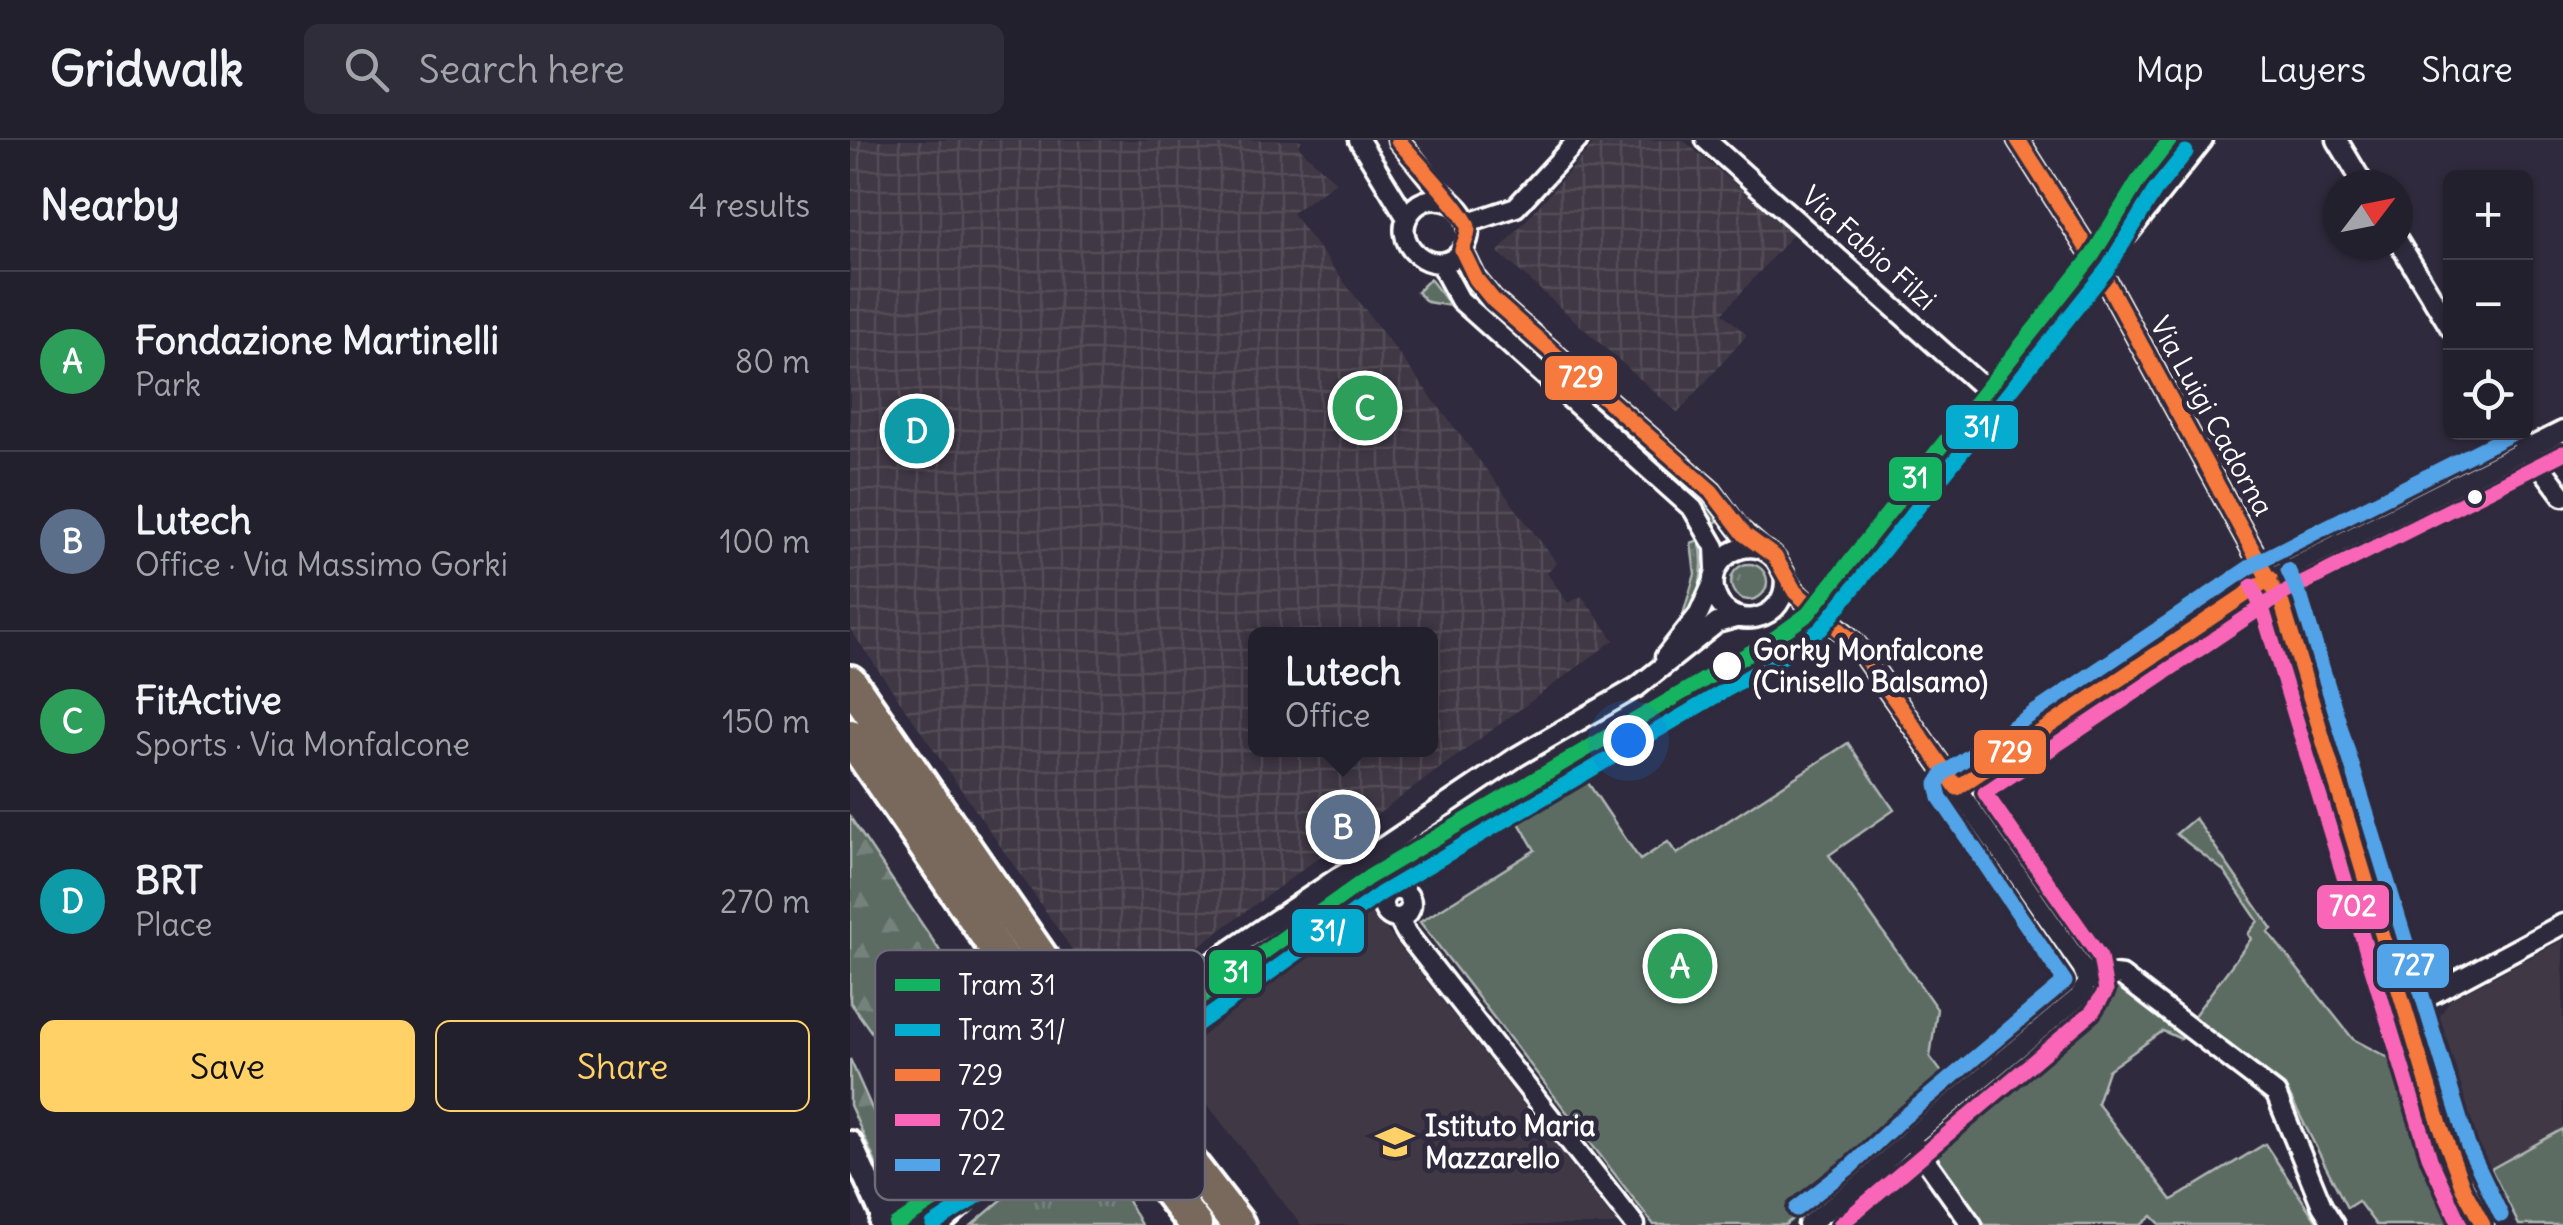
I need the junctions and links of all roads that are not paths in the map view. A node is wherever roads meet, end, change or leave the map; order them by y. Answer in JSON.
{"nodes":[{"id":1,"x":1359,"y":140,"type":"edge"},
{"id":2,"x":1398,"y":140,"type":"edge"},
{"id":3,"x":1578,"y":140,"type":"edge"},
{"id":4,"x":1706,"y":140,"type":"edge"},
{"id":5,"x":2018,"y":140,"type":"edge"},
{"id":6,"x":2203,"y":140,"type":"edge"},
{"id":7,"x":2337,"y":140,"type":"edge"},
{"id":8,"x":2355,"y":170,"type":"edge"},
{"id":9,"x":1452,"y":203,"type":"junction"},
{"id":10,"x":1407,"y":218,"type":"junction"},
{"id":11,"x":1468,"y":224,"type":"junction"},
{"id":12,"x":1462,"y":250,"type":"junction"},
{"id":13,"x":2410,"y":260,"type":"edge"},
{"id":14,"x":2095,"y":261,"type":"junction"},
{"id":15,"x":1440,"y":263,"type":"junction"},
{"id":16,"x":2443,"y":315,"type":"edge"},
{"id":17,"x":1998,"y":382,"type":"junction"},
{"id":18,"x":2563,"y":431,"type":"edge"},
{"id":19,"x":2519,"y":440,"type":"edge"},
{"id":20,"x":2525,"y":450,"type":"junction"},
{"id":21,"x":2563,"y":496,"type":"edge"},
{"id":22,"x":1769,"y":553,"type":"junction"},
{"id":23,"x":1784,"y":573,"type":"junction"},
{"id":24,"x":1715,"y":576,"type":"junction"},
{"id":25,"x":2270,"y":578,"type":"junction"},
{"id":26,"x":1818,"y":610,"type":"junction"},
{"id":27,"x":1739,"y":617,"type":"junction"},
{"id":28,"x":1646,"y":680,"type":"junction"},
{"id":29,"x":850,"y":682,"type":"edge"},
{"id":30,"x":850,"y":736,"type":"edge"},
{"id":31,"x":1957,"y":788,"type":"junction"},
{"id":32,"x":1398,"y":918,"type":"dead end"},
{"id":33,"x":2563,"y":924,"type":"edge"},
{"id":34,"x":996,"y":950,"type":"edge"},
{"id":35,"x":1035,"y":950,"type":"edge"},
{"id":36,"x":2088,"y":982,"type":"junction"},
{"id":37,"x":1205,"y":993,"type":"edge"},
{"id":38,"x":2406,"y":1008,"type":"junction"},
{"id":39,"x":1910,"y":1138,"type":"junction"},
{"id":40,"x":850,"y":1143,"type":"edge"},
{"id":41,"x":1205,"y":1182,"type":"edge"},
{"id":42,"x":2462,"y":1188,"type":"junction"},
{"id":43,"x":903,"y":1200,"type":"edge"},
{"id":44,"x":968,"y":1200,"type":"edge"},
{"id":45,"x":1175,"y":1200,"type":"edge"},
{"id":46,"x":882,"y":1221,"type":"edge"},
{"id":47,"x":941,"y":1225,"type":"edge"},
{"id":48,"x":1194,"y":1225,"type":"edge"},
{"id":49,"x":1238,"y":1225,"type":"edge"},
{"id":50,"x":1635,"y":1225,"type":"edge"},
{"id":51,"x":1808,"y":1225,"type":"edge"},
{"id":52,"x":1972,"y":1225,"type":"edge"},
{"id":53,"x":2334,"y":1225,"type":"edge"},
{"id":54,"x":2470,"y":1225,"type":"edge"},
{"id":55,"x":2482,"y":1225,"type":"edge"}],
"edges":[{"from":1,"to":10,"type":"street"},
{"from":2,"to":9,"type":"street"},
{"from":3,"to":11,"type":"street"},
{"from":4,"to":17,"type":"street","name":"Via Fabio Filzi"},
{"from":5,"to":14,"type":"street","name":"Via Luigi Cadorna"},
{"from":6,"to":14,"type":"street"},
{"from":7,"to":8,"type":"street"},
{"from":9,"to":10,"type":"street"},
{"from":9,"to":11,"type":"street"},
{"from":10,"to":15,"type":"street"},
{"from":11,"to":12,"type":"street"},
{"from":12,"to":15,"type":"street"},
{"from":12,"to":22,"type":"street"},
{"from":13,"to":16,"type":"street"},
{"from":14,"to":17,"type":"street"},
{"from":14,"to":25,"type":"street","name":"Via Luigi Cadorna"},
{"from":15,"to":24,"type":"street"},
{"from":17,"to":26,"type":"street"},
{"from":18,"to":20,"type":"street"},
{"from":19,"to":20,"type":"street"},
{"from":20,"to":21,"type":"street"},
{"from":20,"to":25,"type":"street"},
{"from":22,"to":23,"type":"street"},
{"from":22,"to":24,"type":"street"},
{"from":23,"to":26,"type":"street"},
{"from":23,"to":27,"type":"street"},
{"from":24,"to":27,"type":"street"},
{"from":24,"to":28,"type":"street"},
{"from":25,"to":31,"type":"street"},
{"from":25,"to":38,"type":"street","name":"Via Luigi Cadorna"},
{"from":26,"to":31,"type":"street"},
{"from":27,"to":28,"type":"street"},
{"from":28,"to":37,"type":"street"},
{"from":29,"to":35,"type":"highway","bridge":true},
{"from":30,"to":34,"type":"highway","bridge":true},
{"from":31,"to":36,"type":"street"},
{"from":32,"to":50,"type":"street"},
{"from":33,"to":38,"type":"street"},
{"from":36,"to":39,"type":"street"},
{"from":36,"to":53,"type":"street"},
{"from":38,"to":42,"type":"street","name":"Via Luigi Cadorna"},
{"from":39,"to":51,"type":"street"},
{"from":39,"to":52,"type":"street"},
{"from":40,"to":46,"type":"street"},
{"from":41,"to":49,"type":"highway","bridge":true},
{"from":42,"to":54,"type":"street"},
{"from":42,"to":55,"type":"street","name":"Via Luigi Cadorna"},
{"from":43,"to":46,"type":"street"},
{"from":44,"to":47,"type":"street"},
{"from":45,"to":48,"type":"highway","bridge":true}]}
